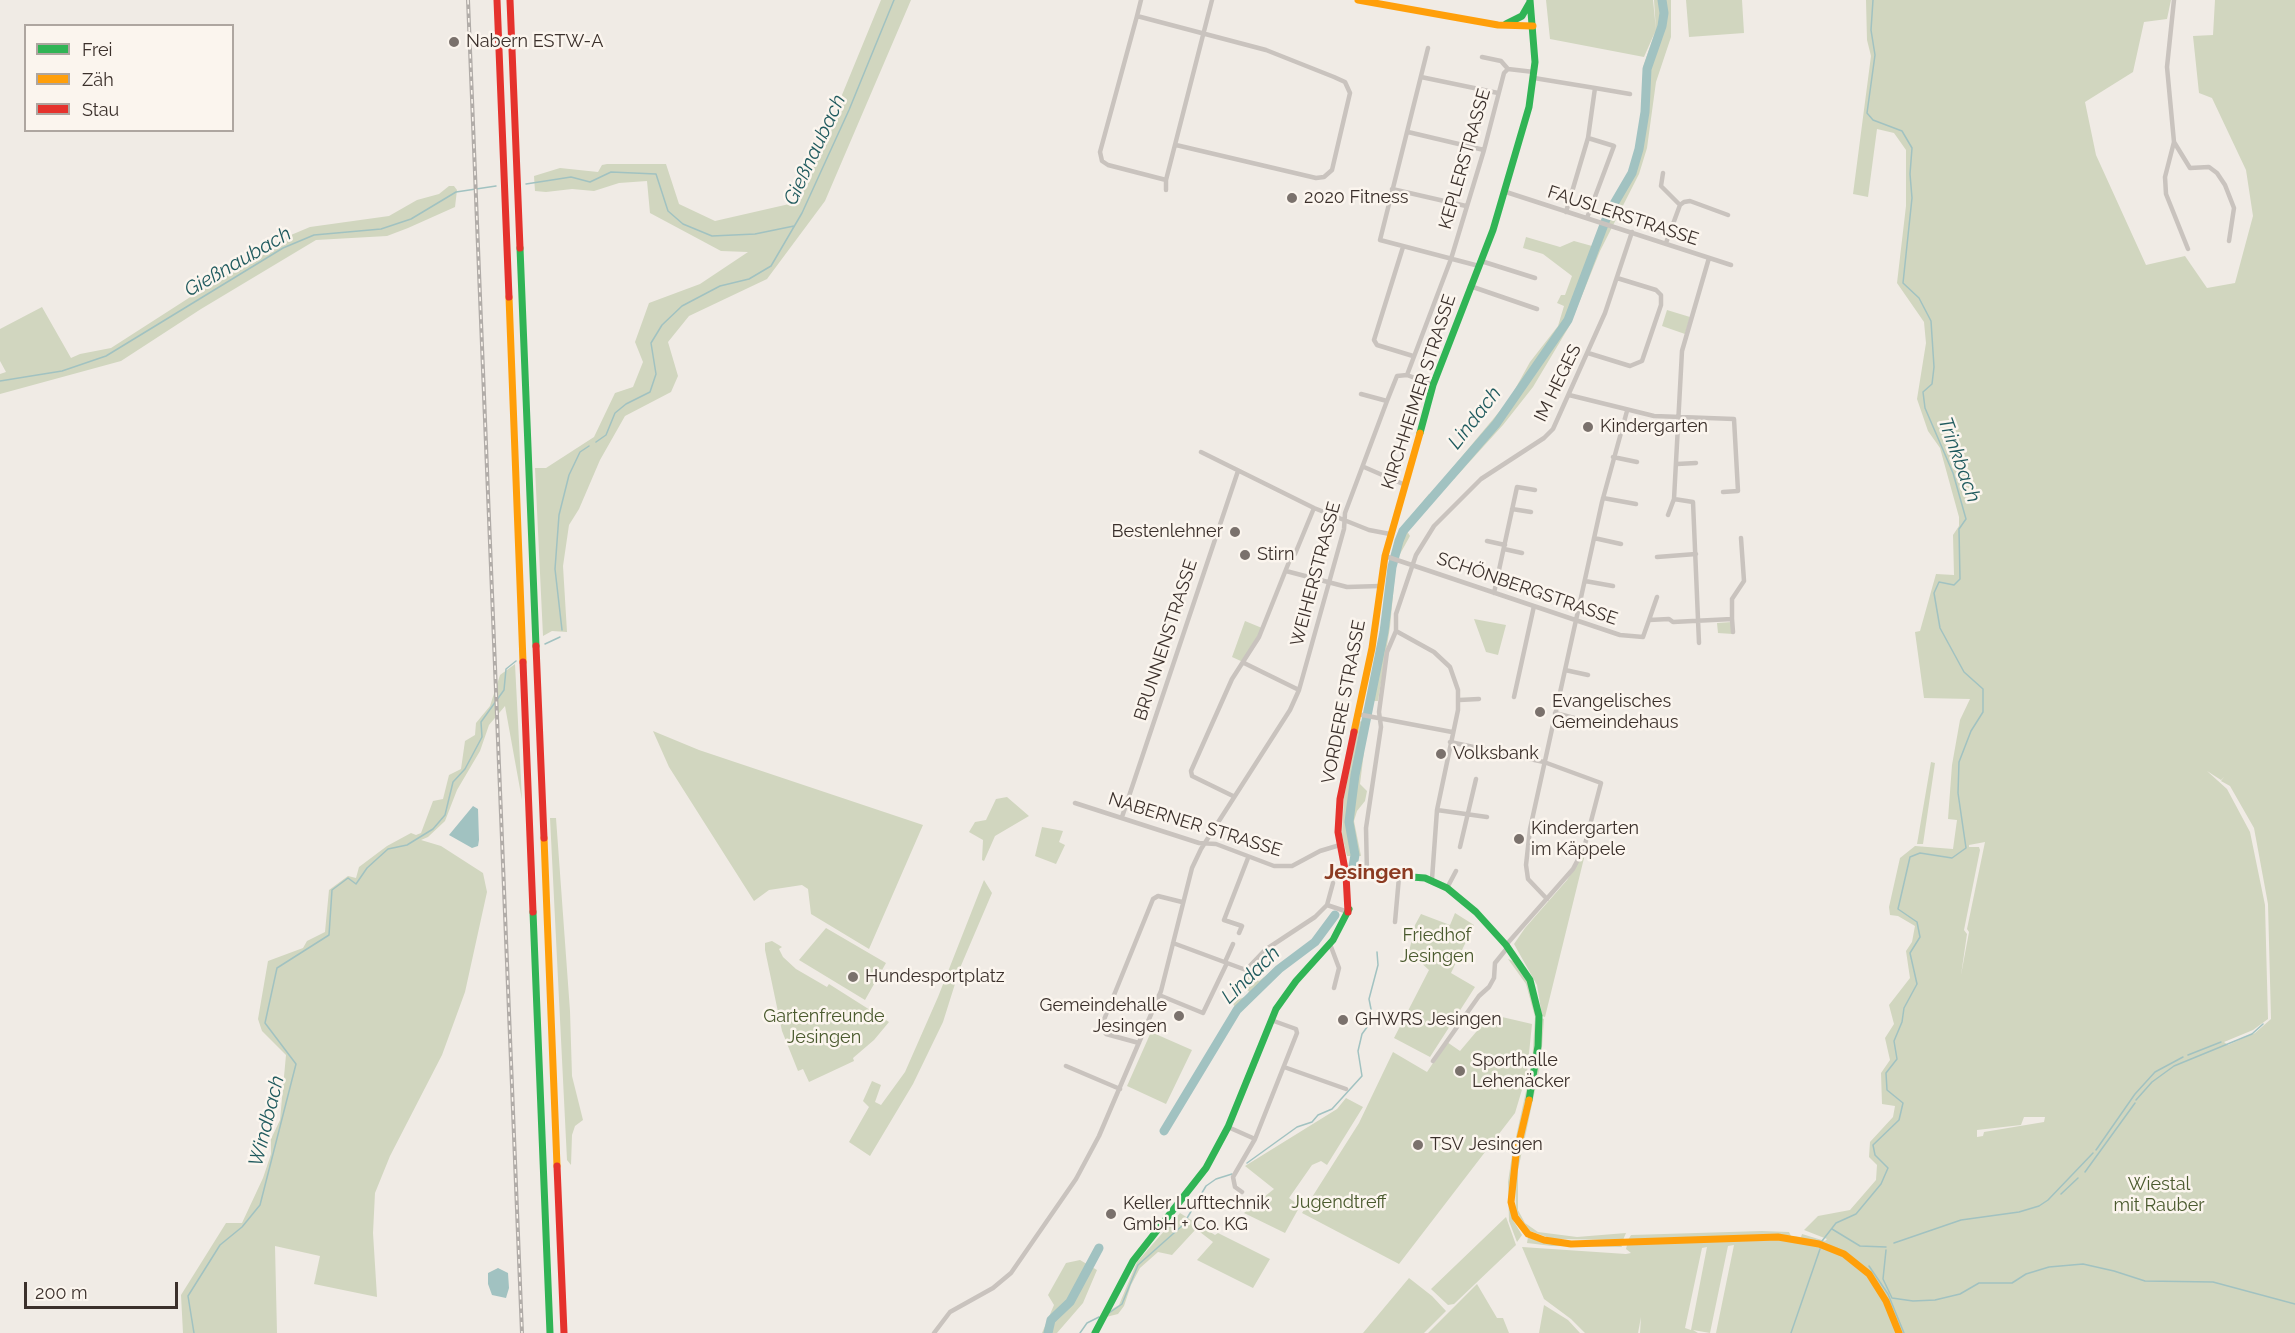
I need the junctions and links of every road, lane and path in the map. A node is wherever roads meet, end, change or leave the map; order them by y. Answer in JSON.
{"nodes":[{"id":1,"x":497,"y":0,"type":"edge"},
{"id":2,"x":510,"y":0,"type":"edge"},
{"id":3,"x":1141,"y":0,"type":"edge"},
{"id":4,"x":1212,"y":0,"type":"edge"},
{"id":5,"x":1360,"y":0,"type":"edge"},
{"id":6,"x":2174,"y":0,"type":"edge"},
{"id":7,"x":1530,"y":1,"type":"edge"},
{"id":8,"x":1137,"y":16,"type":"junction"},
{"id":9,"x":1498,"y":25,"type":"junction"},
{"id":10,"x":1533,"y":26,"type":"junction"},
{"id":11,"x":1204,"y":33,"type":"junction"},
{"id":12,"x":1428,"y":48,"type":"dead end"},
{"id":13,"x":1482,"y":57,"type":"dead end"},
{"id":14,"x":1508,"y":69,"type":"junction"},
{"id":15,"x":1534,"y":75,"type":"junction"},
{"id":16,"x":1421,"y":77,"type":"junction"},
{"id":17,"x":1595,"y":88,"type":"junction"},
{"id":18,"x":1498,"y":93,"type":"junction"},
{"id":19,"x":1630,"y":94,"type":"dead end"},
{"id":20,"x":1407,"y":132,"type":"junction"},
{"id":21,"x":1588,"y":138,"type":"junction"},
{"id":22,"x":2174,"y":142,"type":"junction"},
{"id":23,"x":1176,"y":145,"type":"junction"},
{"id":24,"x":1484,"y":150,"type":"junction"},
{"id":25,"x":1663,"y":173,"type":"dead end"},
{"id":26,"x":1166,"y":180,"type":"junction"},
{"id":27,"x":1392,"y":189,"type":"junction"},
{"id":28,"x":1166,"y":190,"type":"dead end"},
{"id":29,"x":1506,"y":192,"type":"junction"},
{"id":30,"x":1680,"y":205,"type":"junction"},
{"id":31,"x":1466,"y":206,"type":"junction"},
{"id":32,"x":1566,"y":212,"type":"junction"},
{"id":33,"x":1728,"y":215,"type":"dead end"},
{"id":34,"x":1587,"y":218,"type":"junction"},
{"id":35,"x":1632,"y":232,"type":"junction"},
{"id":36,"x":2229,"y":241,"type":"dead end"},
{"id":37,"x":1666,"y":243,"type":"junction"},
{"id":38,"x":1403,"y":247,"type":"junction"},
{"id":39,"x":2188,"y":249,"type":"dead end"},
{"id":40,"x":1709,"y":258,"type":"junction"},
{"id":41,"x":1451,"y":259,"type":"junction"},
{"id":42,"x":1480,"y":263,"type":"junction"},
{"id":43,"x":1731,"y":266,"type":"dead end"},
{"id":44,"x":1535,"y":278,"type":"dead end"},
{"id":45,"x":1617,"y":278,"type":"junction"},
{"id":46,"x":1470,"y":286,"type":"junction"},
{"id":47,"x":1537,"y":309,"type":"dead end"},
{"id":48,"x":1588,"y":353,"type":"junction"},
{"id":49,"x":1413,"y":356,"type":"junction"},
{"id":50,"x":1407,"y":375,"type":"junction"},
{"id":51,"x":1433,"y":385,"type":"junction"},
{"id":52,"x":1361,"y":394,"type":"dead end"},
{"id":53,"x":1569,"y":395,"type":"junction"},
{"id":54,"x":1387,"y":401,"type":"junction"},
{"id":55,"x":1627,"y":411,"type":"junction"},
{"id":56,"x":1680,"y":416,"type":"junction"},
{"id":57,"x":1201,"y":452,"type":"dead end"},
{"id":58,"x":1613,"y":457,"type":"junction"},
{"id":59,"x":1637,"y":462,"type":"dead end"},
{"id":60,"x":1696,"y":463,"type":"dead end"},
{"id":61,"x":1677,"y":464,"type":"junction"},
{"id":62,"x":1364,"y":467,"type":"junction"},
{"id":63,"x":1238,"y":471,"type":"junction"},
{"id":64,"x":1403,"y":484,"type":"junction"},
{"id":65,"x":1535,"y":490,"type":"dead end"},
{"id":66,"x":1723,"y":492,"type":"dead end"},
{"id":67,"x":1603,"y":498,"type":"junction"},
{"id":68,"x":1674,"y":499,"type":"junction"},
{"id":69,"x":1636,"y":504,"type":"dead end"},
{"id":70,"x":1314,"y":508,"type":"junction"},
{"id":71,"x":1512,"y":509,"type":"junction"},
{"id":72,"x":1531,"y":512,"type":"dead end"},
{"id":73,"x":1668,"y":515,"type":"dead end"},
{"id":74,"x":1345,"y":520,"type":"junction"},
{"id":75,"x":1390,"y":534,"type":"junction"},
{"id":76,"x":1741,"y":537,"type":"dead end"},
{"id":77,"x":1594,"y":538,"type":"junction"},
{"id":78,"x":1486,"y":541,"type":"dead end"},
{"id":79,"x":1621,"y":544,"type":"dead end"},
{"id":80,"x":1504,"y":547,"type":"junction"},
{"id":81,"x":1522,"y":553,"type":"dead end"},
{"id":82,"x":1696,"y":554,"type":"junction"},
{"id":83,"x":1388,"y":556,"type":"junction"},
{"id":84,"x":1657,"y":557,"type":"dead end"},
{"id":85,"x":1410,"y":564,"type":"junction"},
{"id":86,"x":1286,"y":571,"type":"junction"},
{"id":87,"x":1585,"y":581,"type":"junction"},
{"id":88,"x":1328,"y":584,"type":"junction"},
{"id":89,"x":1380,"y":586,"type":"junction"},
{"id":90,"x":1613,"y":586,"type":"dead end"},
{"id":91,"x":1494,"y":593,"type":"junction"},
{"id":92,"x":1657,"y":597,"type":"dead end"},
{"id":93,"x":1534,"y":606,"type":"junction"},
{"id":94,"x":1732,"y":619,"type":"junction"},
{"id":95,"x":1577,"y":620,"type":"junction"},
{"id":96,"x":1649,"y":620,"type":"junction"},
{"id":97,"x":1697,"y":621,"type":"junction"},
{"id":98,"x":1396,"y":631,"type":"junction"},
{"id":99,"x":1733,"y":632,"type":"dead end"},
{"id":100,"x":1699,"y":643,"type":"dead end"},
{"id":101,"x":1244,"y":663,"type":"junction"},
{"id":102,"x":1565,"y":670,"type":"junction"},
{"id":103,"x":1588,"y":675,"type":"dead end"},
{"id":104,"x":1299,"y":690,"type":"junction"},
{"id":105,"x":1514,"y":697,"type":"dead end"},
{"id":106,"x":1479,"y":699,"type":"dead end"},
{"id":107,"x":1459,"y":700,"type":"junction"},
{"id":108,"x":1556,"y":713,"type":"junction"},
{"id":109,"x":1360,"y":714,"type":"junction"},
{"id":110,"x":1380,"y":719,"type":"junction"},
{"id":111,"x":1578,"y":719,"type":"dead end"},
{"id":112,"x":1452,"y":732,"type":"junction"},
{"id":113,"x":1450,"y":742,"type":"junction"},
{"id":114,"x":1544,"y":762,"type":"junction"},
{"id":115,"x":1476,"y":779,"type":"dead end"},
{"id":116,"x":1233,"y":796,"type":"junction"},
{"id":117,"x":1075,"y":803,"type":"dead end"},
{"id":118,"x":1437,"y":810,"type":"junction"},
{"id":119,"x":1468,"y":814,"type":"junction"},
{"id":120,"x":1122,"y":817,"type":"junction"},
{"id":121,"x":1487,"y":817,"type":"dead end"},
{"id":122,"x":1204,"y":843,"type":"junction"},
{"id":123,"x":1340,"y":845,"type":"junction"},
{"id":124,"x":1460,"y":847,"type":"dead end"},
{"id":125,"x":1248,"y":858,"type":"junction"},
{"id":126,"x":1456,"y":871,"type":"dead end"},
{"id":127,"x":1367,"y":874,"type":"junction"},
{"id":128,"x":1346,"y":875,"type":"junction"},
{"id":129,"x":1400,"y":877,"type":"junction"},
{"id":130,"x":1432,"y":879,"type":"junction"},
{"id":131,"x":1334,"y":883,"type":"dead end"},
{"id":132,"x":1447,"y":888,"type":"junction"},
{"id":133,"x":1547,"y":899,"type":"junction"},
{"id":134,"x":1182,"y":902,"type":"junction"},
{"id":135,"x":1327,"y":905,"type":"junction"},
{"id":136,"x":1348,"y":912,"type":"junction"},
{"id":137,"x":1395,"y":922,"type":"dead end"},
{"id":138,"x":1239,"y":933,"type":"dead end"},
{"id":139,"x":1173,"y":943,"type":"junction"},
{"id":140,"x":1233,"y":944,"type":"dead end"},
{"id":141,"x":1330,"y":944,"type":"junction"},
{"id":142,"x":1507,"y":946,"type":"junction"},
{"id":143,"x":1226,"y":963,"type":"junction"},
{"id":144,"x":1334,"y":988,"type":"dead end"},
{"id":145,"x":1160,"y":995,"type":"junction"},
{"id":146,"x":1271,"y":1020,"type":"junction"},
{"id":147,"x":1139,"y":1043,"type":"junction"},
{"id":148,"x":1433,"y":1061,"type":"dead end"},
{"id":149,"x":1066,"y":1066,"type":"dead end"},
{"id":150,"x":1284,"y":1067,"type":"junction"},
{"id":151,"x":1120,"y":1089,"type":"junction"},
{"id":152,"x":1346,"y":1089,"type":"dead end"},
{"id":153,"x":1228,"y":1127,"type":"junction"},
{"id":154,"x":1255,"y":1139,"type":"junction"},
{"id":155,"x":1242,"y":1192,"type":"dead end"},
{"id":156,"x":550,"y":1333,"type":"edge"},
{"id":157,"x":564,"y":1333,"type":"edge"},
{"id":158,"x":934,"y":1333,"type":"edge"},
{"id":159,"x":1095,"y":1333,"type":"edge"},
{"id":160,"x":1899,"y":1333,"type":"edge"}],
"edges":[{"from":1,"to":156,"type":"main road"},
{"from":2,"to":157,"type":"main road"},
{"from":3,"to":8,"type":"street"},
{"from":4,"to":11,"type":"street"},
{"from":5,"to":9,"type":"main road"},
{"from":6,"to":22,"type":"street"},
{"from":7,"to":9,"type":"main road"},
{"from":7,"to":10,"type":"main road","name":"KIRCHHEIMER STRASSE"},
{"from":8,"to":11,"type":"street"},
{"from":8,"to":26,"type":"street"},
{"from":9,"to":10,"type":"main road"},
{"from":10,"to":15,"type":"main road","name":"KIRCHHEIMER STRASSE"},
{"from":11,"to":23,"type":"street"},
{"from":11,"to":23,"type":"street"},
{"from":12,"to":16,"type":"street"},
{"from":13,"to":14,"type":"street","name":"KEPLERSTRASSE"},
{"from":14,"to":15,"type":"street","name":"KEPLERSTRASSE"},
{"from":14,"to":18,"type":"street","name":"KEPLERSTRASSE"},
{"from":15,"to":17,"type":"street","name":"KEPLERSTRASSE"},
{"from":15,"to":29,"type":"main road","name":"KIRCHHEIMER STRASSE"},
{"from":16,"to":18,"type":"street"},
{"from":16,"to":20,"type":"street"},
{"from":17,"to":19,"type":"street","name":"KEPLERSTRASSE"},
{"from":17,"to":21,"type":"street"},
{"from":18,"to":24,"type":"street","name":"KEPLERSTRASSE"},
{"from":20,"to":24,"type":"street"},
{"from":20,"to":27,"type":"street"},
{"from":21,"to":32,"type":"street"},
{"from":21,"to":34,"type":"street"},
{"from":22,"to":36,"type":"street"},
{"from":22,"to":39,"type":"street"},
{"from":23,"to":26,"type":"street"},
{"from":24,"to":31,"type":"street","name":"KEPLERSTRASSE"},
{"from":25,"to":30,"type":"street"},
{"from":26,"to":28,"type":"street"},
{"from":27,"to":31,"type":"street"},
{"from":27,"to":38,"type":"street"},
{"from":29,"to":32,"type":"street","name":"FAUSLERSTRASSE"},
{"from":29,"to":42,"type":"main road","name":"KIRCHHEIMER STRASSE"},
{"from":30,"to":33,"type":"street"},
{"from":30,"to":37,"type":"street"},
{"from":31,"to":41,"type":"street","name":"KEPLERSTRASSE"},
{"from":32,"to":34,"type":"street","name":"FAUSLERSTRASSE"},
{"from":34,"to":35,"type":"street","name":"FAUSLERSTRASSE"},
{"from":35,"to":37,"type":"street","name":"FAUSLERSTRASSE"},
{"from":35,"to":45,"type":"street","name":"IM HEGES"},
{"from":37,"to":40,"type":"street","name":"FAUSLERSTRASSE"},
{"from":38,"to":41,"type":"street"},
{"from":38,"to":49,"type":"street"},
{"from":40,"to":43,"type":"street","name":"FAUSLERSTRASSE"},
{"from":40,"to":56,"type":"street"},
{"from":41,"to":42,"type":"street"},
{"from":41,"to":49,"type":"street","name":"WEIHERSTRASSE"},
{"from":42,"to":44,"type":"street"},
{"from":42,"to":46,"type":"main road","name":"KIRCHHEIMER STRASSE"},
{"from":45,"to":48,"type":"street","name":"IM HEGES"},
{"from":45,"to":48,"type":"street"},
{"from":46,"to":47,"type":"street"},
{"from":46,"to":51,"type":"main road","name":"KIRCHHEIMER STRASSE"},
{"from":48,"to":53,"type":"street","name":"IM HEGES"},
{"from":49,"to":50,"type":"street","name":"WEIHERSTRASSE"},
{"from":50,"to":51,"type":"street"},
{"from":50,"to":54,"type":"street","name":"WEIHERSTRASSE"},
{"from":51,"to":64,"type":"main road","name":"KIRCHHEIMER STRASSE"},
{"from":52,"to":54,"type":"street"},
{"from":53,"to":55,"type":"street"},
{"from":53,"to":85,"type":"street","name":"IM HEGES"},
{"from":54,"to":62,"type":"street","name":"WEIHERSTRASSE"},
{"from":55,"to":56,"type":"street"},
{"from":55,"to":58,"type":"street"},
{"from":56,"to":61,"type":"street"},
{"from":56,"to":66,"type":"street"},
{"from":57,"to":63,"type":"street"},
{"from":58,"to":59,"type":"street"},
{"from":58,"to":67,"type":"street"},
{"from":60,"to":61,"type":"street"},
{"from":61,"to":68,"type":"street"},
{"from":62,"to":64,"type":"street"},
{"from":62,"to":74,"type":"street","name":"WEIHERSTRASSE"},
{"from":63,"to":70,"type":"street"},
{"from":63,"to":120,"type":"street","name":"BRUNNENSTRASSE"},
{"from":64,"to":75,"type":"main road","name":"KIRCHHEIMER STRASSE"},
{"from":65,"to":71,"type":"street"},
{"from":67,"to":69,"type":"street"},
{"from":67,"to":77,"type":"street"},
{"from":68,"to":73,"type":"street"},
{"from":68,"to":82,"type":"street"},
{"from":70,"to":74,"type":"street"},
{"from":70,"to":86,"type":"street"},
{"from":71,"to":72,"type":"street"},
{"from":71,"to":80,"type":"street"},
{"from":74,"to":75,"type":"street"},
{"from":74,"to":88,"type":"street","name":"WEIHERSTRASSE"},
{"from":75,"to":83,"type":"main road","name":"VORDERE STRASSE"},
{"from":76,"to":94,"type":"street"},
{"from":77,"to":79,"type":"street"},
{"from":77,"to":87,"type":"street"},
{"from":78,"to":80,"type":"street"},
{"from":80,"to":81,"type":"street"},
{"from":80,"to":91,"type":"street"},
{"from":82,"to":84,"type":"street"},
{"from":82,"to":97,"type":"street"},
{"from":83,"to":85,"type":"street","name":"SCHÖNBERGSTRASSE"},
{"from":83,"to":89,"type":"main road","name":"VORDERE STRASSE"},
{"from":85,"to":91,"type":"street","name":"SCHÖNBERGSTRASSE"},
{"from":85,"to":98,"type":"street","name":"IM HEGES"},
{"from":86,"to":88,"type":"street"},
{"from":86,"to":101,"type":"street"},
{"from":87,"to":90,"type":"street"},
{"from":87,"to":95,"type":"street"},
{"from":88,"to":89,"type":"street"},
{"from":88,"to":104,"type":"street","name":"WEIHERSTRASSE"},
{"from":89,"to":109,"type":"main road","name":"VORDERE STRASSE"},
{"from":91,"to":93,"type":"street","name":"SCHÖNBERGSTRASSE"},
{"from":92,"to":96,"type":"street","name":"SCHÖNBERGSTRASSE"},
{"from":93,"to":95,"type":"street","name":"SCHÖNBERGSTRASSE"},
{"from":93,"to":105,"type":"street"},
{"from":94,"to":97,"type":"street"},
{"from":94,"to":99,"type":"street"},
{"from":95,"to":96,"type":"street","name":"SCHÖNBERGSTRASSE"},
{"from":95,"to":102,"type":"street"},
{"from":96,"to":97,"type":"street"},
{"from":97,"to":100,"type":"street"},
{"from":98,"to":107,"type":"street"},
{"from":98,"to":110,"type":"street","name":"IM HEGES"},
{"from":101,"to":104,"type":"street"},
{"from":101,"to":116,"type":"street"},
{"from":102,"to":103,"type":"street"},
{"from":102,"to":108,"type":"street"},
{"from":104,"to":116,"type":"street","name":"WEIHERSTRASSE"},
{"from":106,"to":107,"type":"street"},
{"from":107,"to":112,"type":"street"},
{"from":108,"to":111,"type":"street"},
{"from":108,"to":114,"type":"street"},
{"from":109,"to":110,"type":"street"},
{"from":109,"to":123,"type":"main road","name":"VORDERE STRASSE"},
{"from":110,"to":112,"type":"street"},
{"from":110,"to":127,"type":"street","name":"IM HEGES"},
{"from":112,"to":113,"type":"street"},
{"from":113,"to":114,"type":"street"},
{"from":113,"to":118,"type":"street"},
{"from":114,"to":133,"type":"street"},
{"from":114,"to":133,"type":"street"},
{"from":115,"to":119,"type":"street"},
{"from":116,"to":122,"type":"street","name":"WEIHERSTRASSE"},
{"from":117,"to":120,"type":"street","name":"NABERNER STRASSE"},
{"from":118,"to":119,"type":"street"},
{"from":118,"to":130,"type":"street"},
{"from":119,"to":121,"type":"street"},
{"from":119,"to":124,"type":"street"},
{"from":120,"to":122,"type":"street","name":"NABERNER STRASSE"},
{"from":122,"to":125,"type":"street","name":"NABERNER STRASSE"},
{"from":122,"to":134,"type":"street","name":"WEIHERSTRASSE"},
{"from":123,"to":125,"type":"street","name":"NABERNER STRASSE"},
{"from":123,"to":128,"type":"main road","name":"VORDERE STRASSE"},
{"from":125,"to":138,"type":"street"},
{"from":126,"to":132,"type":"street"},
{"from":127,"to":128,"type":"main road"},
{"from":127,"to":129,"type":"main road"},
{"from":128,"to":136,"type":"main road","name":"VORDERE STRASSE"},
{"from":129,"to":130,"type":"main road"},
{"from":129,"to":137,"type":"street"},
{"from":130,"to":132,"type":"main road"},
{"from":131,"to":135,"type":"street"},
{"from":132,"to":142,"type":"main road"},
{"from":133,"to":142,"type":"street"},
{"from":134,"to":139,"type":"street","name":"WEIHERSTRASSE"},
{"from":134,"to":147,"type":"street"},
{"from":135,"to":136,"type":"street"},
{"from":135,"to":143,"type":"street"},
{"from":136,"to":141,"type":"main road"},
{"from":139,"to":143,"type":"street"},
{"from":139,"to":145,"type":"street","name":"WEIHERSTRASSE"},
{"from":140,"to":143,"type":"street"},
{"from":141,"to":144,"type":"street"},
{"from":141,"to":146,"type":"main road"},
{"from":142,"to":148,"type":"street"},
{"from":142,"to":160,"type":"main road"},
{"from":143,"to":145,"type":"street"},
{"from":145,"to":147,"type":"street","name":"WEIHERSTRASSE"},
{"from":146,"to":150,"type":"street"},
{"from":146,"to":153,"type":"main road"},
{"from":147,"to":151,"type":"street","name":"WEIHERSTRASSE"},
{"from":149,"to":151,"type":"street"},
{"from":150,"to":152,"type":"street"},
{"from":150,"to":154,"type":"street"},
{"from":151,"to":158,"type":"street","name":"WEIHERSTRASSE"},
{"from":153,"to":154,"type":"street"},
{"from":153,"to":159,"type":"main road"},
{"from":154,"to":155,"type":"street"}]}
